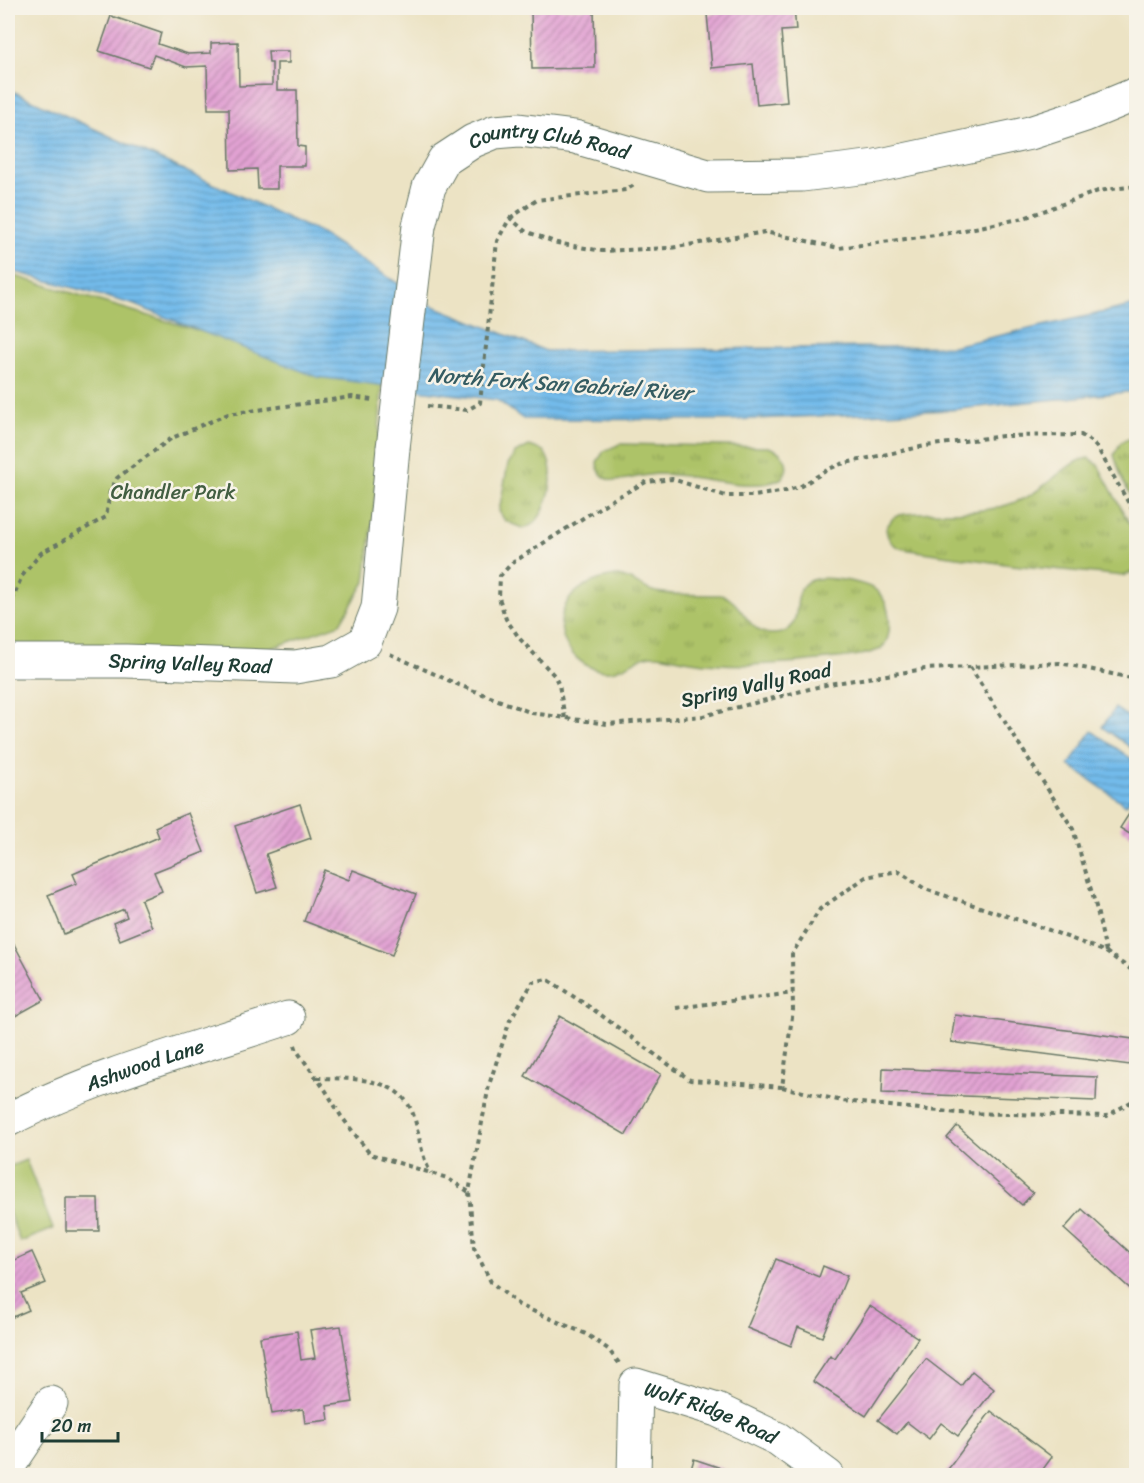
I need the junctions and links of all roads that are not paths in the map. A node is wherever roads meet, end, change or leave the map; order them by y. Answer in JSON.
{"nodes":[{"id":1,"x":1137,"y":94,"type":"edge"},
{"id":2,"x":365,"y":642,"type":"joint"},
{"id":3,"x":8,"y":661,"type":"edge"},
{"id":4,"x":288,"y":1018,"type":"road end"},
{"id":5,"x":8,"y":1120,"type":"edge"},
{"id":6,"x":51,"y":1403,"type":"dead end"},
{"id":7,"x":8,"y":1467,"type":"edge"},
{"id":8,"x":634,"y":1476,"type":"edge"},
{"id":9,"x":828,"y":1476,"type":"edge"}],
"edges":[{"from":1,"to":2,"type":"street","name":"Country Club Road","bridge":true},
{"from":2,"to":3,"type":"street","name":"Spring Valley Road"},
{"from":4,"to":5,"type":"street","name":"Ashwood Lane"},
{"from":6,"to":7,"type":"street"},
{"from":8,"to":9,"type":"street","name":"Wolf Ridge Road"}]}
